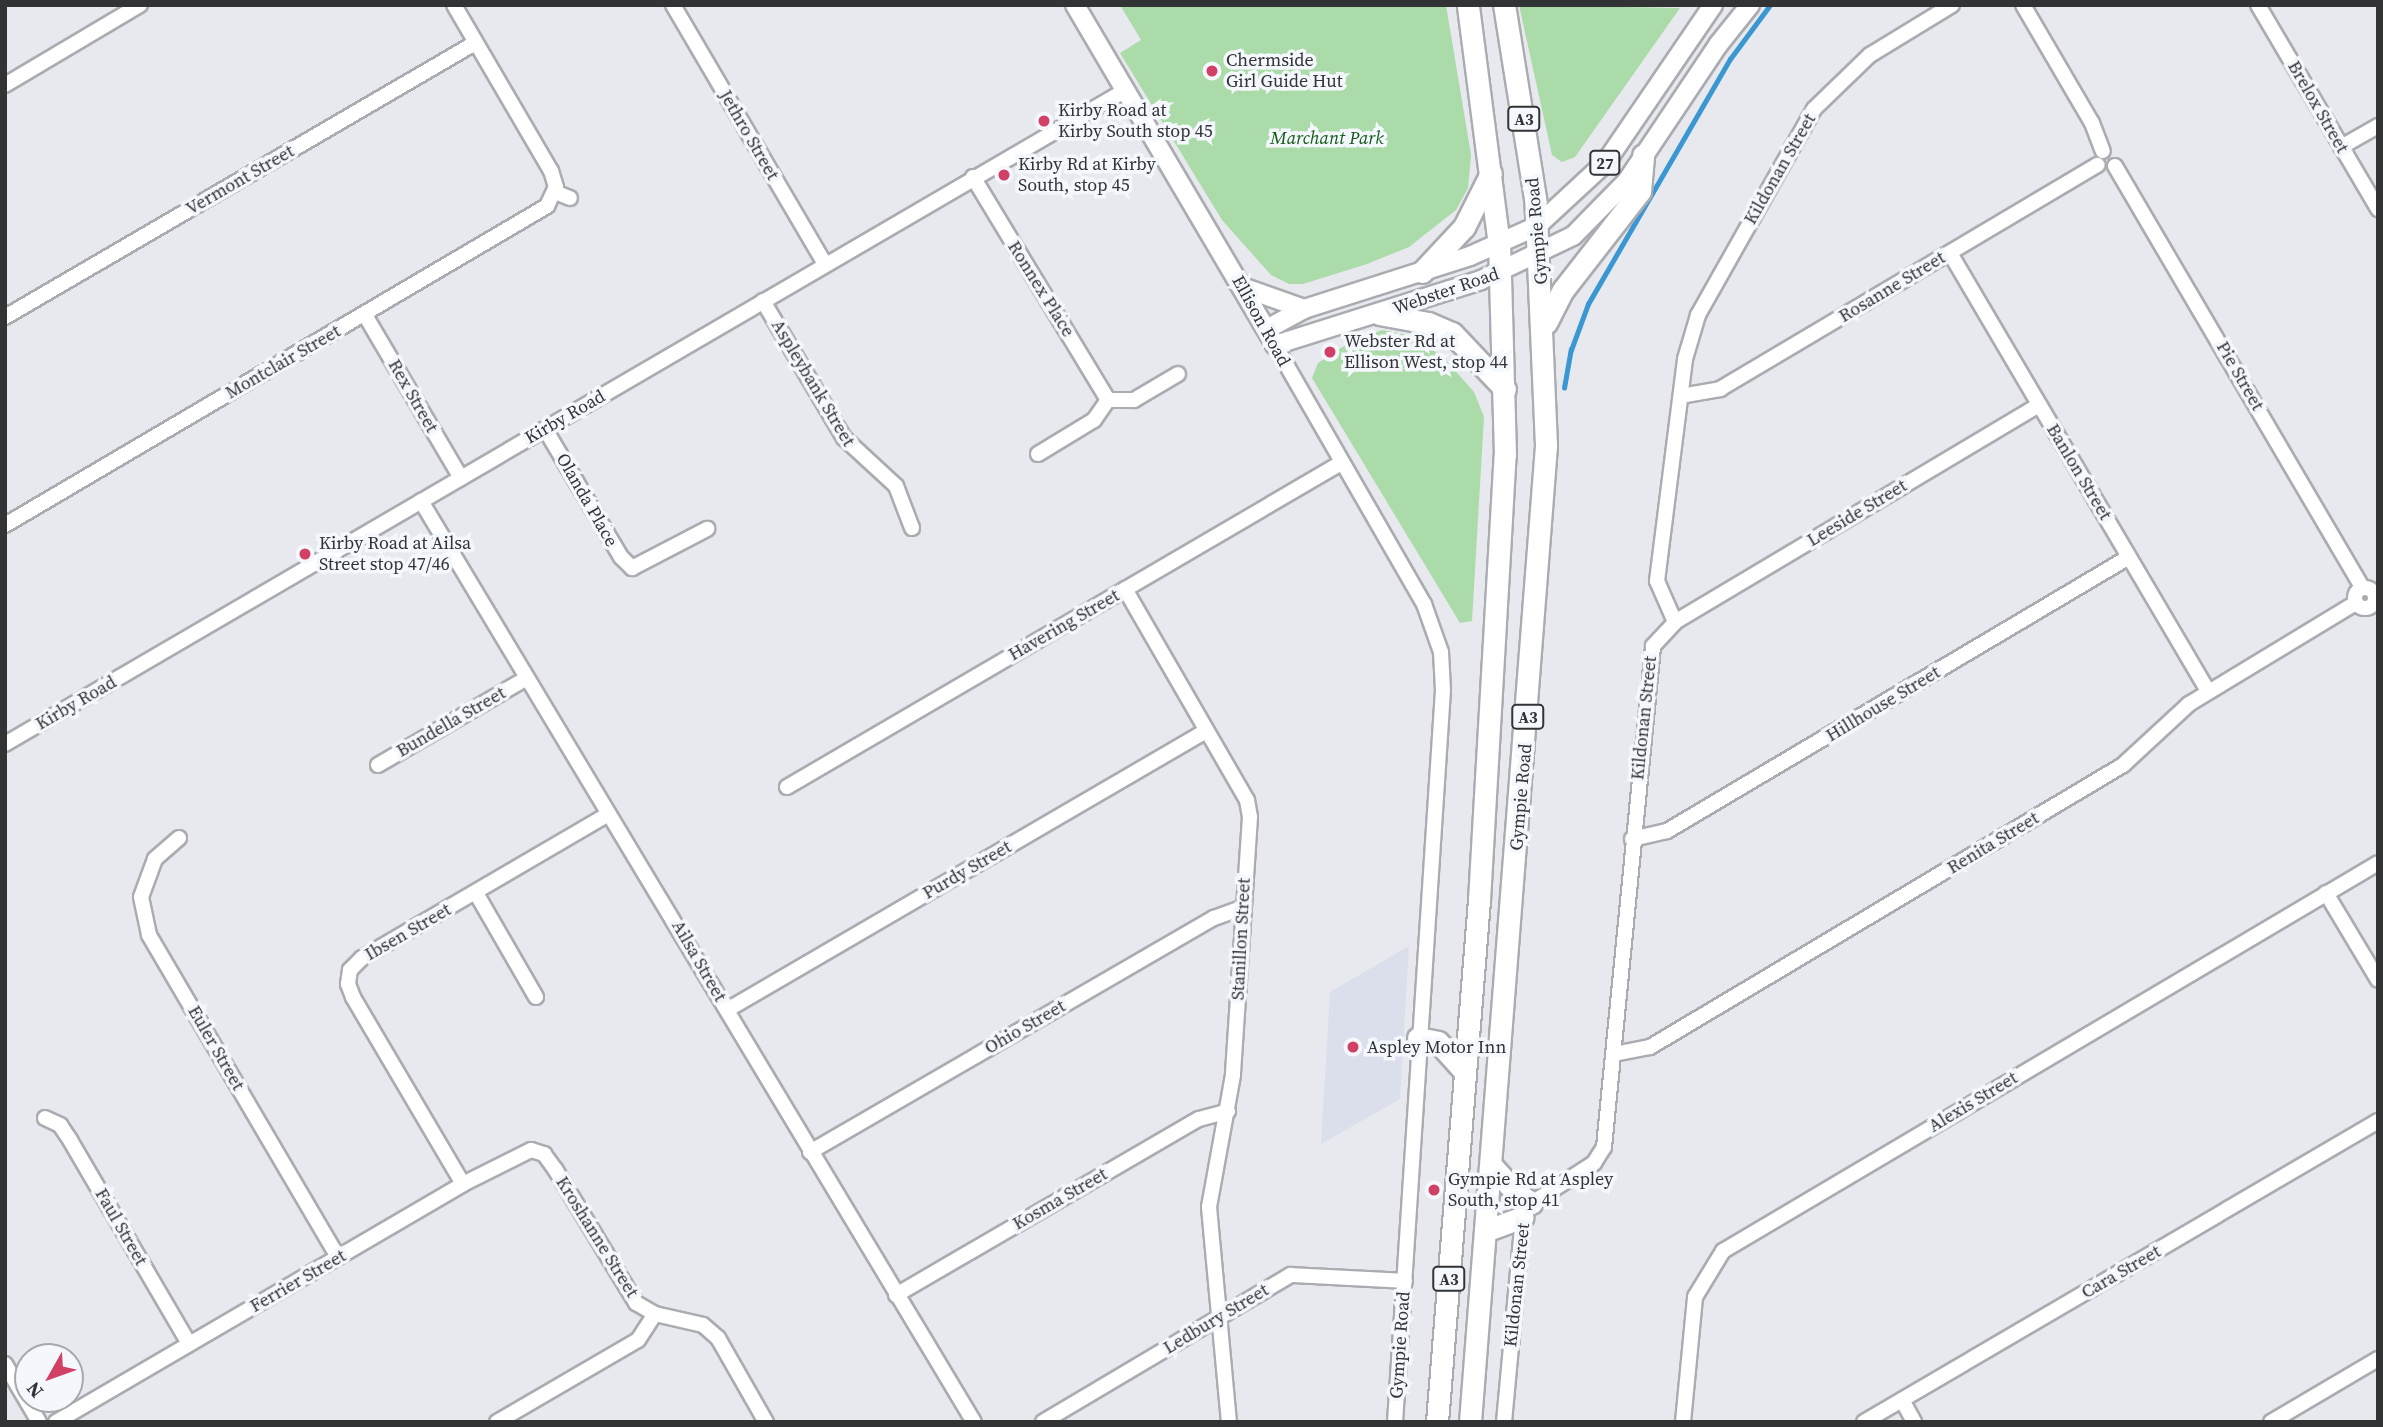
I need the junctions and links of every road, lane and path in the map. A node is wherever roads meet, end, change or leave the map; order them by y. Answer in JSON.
{"nodes":[{"id":1,"x":140,"y":5,"type":"edge"},
{"id":2,"x":454,"y":5,"type":"edge"},
{"id":3,"x":673,"y":5,"type":"edge"},
{"id":4,"x":1075,"y":5,"type":"edge"},
{"id":5,"x":1468,"y":5,"type":"edge"},
{"id":6,"x":1504,"y":5,"type":"edge"},
{"id":7,"x":1713,"y":5,"type":"edge"},
{"id":8,"x":1750,"y":5,"type":"edge"},
{"id":9,"x":1952,"y":5,"type":"edge"},
{"id":10,"x":2023,"y":5,"type":"edge"},
{"id":11,"x":2258,"y":5,"type":"edge"},
{"id":12,"x":475,"y":43,"type":"junction"},
{"id":13,"x":5,"y":85,"type":"edge"},
{"id":14,"x":1126,"y":90,"type":"junction"},
{"id":15,"x":2378,"y":126,"type":"edge"},
{"id":16,"x":2341,"y":147,"type":"junction"},
{"id":17,"x":2103,"y":150,"type":"junction"},
{"id":18,"x":1643,"y":155,"type":"junction"},
{"id":19,"x":2098,"y":165,"type":"junction"},
{"id":20,"x":2115,"y":166,"type":"junction"},
{"id":21,"x":1491,"y":173,"type":"junction"},
{"id":22,"x":973,"y":177,"type":"junction"},
{"id":23,"x":555,"y":192,"type":"junction"},
{"id":24,"x":570,"y":198,"type":"dead end"},
{"id":25,"x":2378,"y":209,"type":"edge"},
{"id":26,"x":1537,"y":226,"type":"junction"},
{"id":27,"x":1499,"y":245,"type":"junction"},
{"id":28,"x":1950,"y":253,"type":"junction"},
{"id":29,"x":1540,"y":255,"type":"junction"},
{"id":30,"x":825,"y":264,"type":"junction"},
{"id":31,"x":1422,"y":272,"type":"junction"},
{"id":32,"x":1500,"y":273,"type":"junction"},
{"id":33,"x":1242,"y":287,"type":"junction"},
{"id":34,"x":763,"y":301,"type":"junction"},
{"id":35,"x":1304,"y":309,"type":"junction"},
{"id":36,"x":1380,"y":314,"type":"junction"},
{"id":37,"x":365,"y":315,"type":"junction"},
{"id":38,"x":5,"y":317,"type":"edge"},
{"id":39,"x":1544,"y":328,"type":"junction"},
{"id":40,"x":1271,"y":337,"type":"junction"},
{"id":41,"x":1178,"y":374,"type":"dead end"},
{"id":42,"x":1505,"y":389,"type":"junction"},
{"id":43,"x":1681,"y":396,"type":"junction"},
{"id":44,"x":1108,"y":401,"type":"junction"},
{"id":45,"x":2039,"y":405,"type":"junction"},
{"id":46,"x":545,"y":429,"type":"junction"},
{"id":47,"x":1038,"y":454,"type":"dead end"},
{"id":48,"x":1341,"y":463,"type":"junction"},
{"id":49,"x":461,"y":478,"type":"junction"},
{"id":50,"x":421,"y":501,"type":"junction"},
{"id":51,"x":5,"y":525,"type":"edge"},
{"id":52,"x":912,"y":528,"type":"dead end"},
{"id":53,"x":707,"y":529,"type":"dead end"},
{"id":54,"x":2129,"y":557,"type":"junction"},
{"id":55,"x":2363,"y":587,"type":"junction"},
{"id":56,"x":1125,"y":589,"type":"junction"},
{"id":57,"x":2356,"y":603,"type":"junction"},
{"id":58,"x":2375,"y":606,"type":"edge"},
{"id":59,"x":1675,"y":622,"type":"junction"},
{"id":60,"x":1439,"y":641,"type":"joint"},
{"id":61,"x":525,"y":679,"type":"junction"},
{"id":62,"x":2208,"y":691,"type":"junction"},
{"id":63,"x":1206,"y":731,"type":"junction"},
{"id":64,"x":5,"y":744,"type":"edge"},
{"id":65,"x":378,"y":765,"type":"dead end"},
{"id":66,"x":788,"y":788,"type":"dead end"},
{"id":67,"x":607,"y":815,"type":"junction"},
{"id":68,"x":179,"y":838,"type":"dead end"},
{"id":69,"x":1632,"y":839,"type":"junction"},
{"id":70,"x":2378,"y":863,"type":"edge"},
{"id":71,"x":476,"y":893,"type":"junction"},
{"id":72,"x":2326,"y":893,"type":"junction"},
{"id":73,"x":1242,"y":908,"type":"junction"},
{"id":74,"x":2378,"y":981,"type":"edge"},
{"id":75,"x":536,"y":997,"type":"dead end"},
{"id":76,"x":727,"y":1010,"type":"junction"},
{"id":77,"x":1418,"y":1038,"type":"junction"},
{"id":78,"x":1614,"y":1054,"type":"junction"},
{"id":79,"x":1465,"y":1072,"type":"junction"},
{"id":80,"x":1228,"y":1111,"type":"junction"},
{"id":81,"x":45,"y":1118,"type":"dead end"},
{"id":82,"x":2378,"y":1121,"type":"edge"},
{"id":83,"x":810,"y":1152,"type":"junction"},
{"id":84,"x":544,"y":1154,"type":"joint"},
{"id":85,"x":1491,"y":1165,"type":"junction"},
{"id":86,"x":463,"y":1184,"type":"junction"},
{"id":87,"x":1527,"y":1210,"type":"junction"},
{"id":88,"x":1485,"y":1231,"type":"junction"},
{"id":89,"x":338,"y":1257,"type":"junction"},
{"id":90,"x":1405,"y":1281,"type":"junction"},
{"id":91,"x":896,"y":1295,"type":"junction"},
{"id":92,"x":655,"y":1314,"type":"junction"},
{"id":93,"x":1218,"y":1319,"type":"junction"},
{"id":94,"x":189,"y":1344,"type":"junction"},
{"id":95,"x":2378,"y":1359,"type":"edge"},
{"id":96,"x":5,"y":1364,"type":"edge"},
{"id":97,"x":1902,"y":1401,"type":"junction"},
{"id":98,"x":39,"y":1422,"type":"edge"},
{"id":99,"x":56,"y":1422,"type":"edge"},
{"id":100,"x":497,"y":1422,"type":"edge"},
{"id":101,"x":766,"y":1422,"type":"edge"},
{"id":102,"x":974,"y":1422,"type":"edge"},
{"id":103,"x":1043,"y":1422,"type":"edge"},
{"id":104,"x":1229,"y":1422,"type":"edge"},
{"id":105,"x":1395,"y":1422,"type":"edge"},
{"id":106,"x":1437,"y":1422,"type":"edge"},
{"id":107,"x":1470,"y":1422,"type":"edge"},
{"id":108,"x":1504,"y":1422,"type":"edge"},
{"id":109,"x":1683,"y":1422,"type":"edge"},
{"id":110,"x":1864,"y":1422,"type":"edge"},
{"id":111,"x":1914,"y":1422,"type":"edge"},
{"id":112,"x":2271,"y":1422,"type":"edge"}],
"edges":[{"from":1,"to":13,"type":"street"},
{"from":2,"to":12,"type":"street"},
{"from":3,"to":30,"type":"street","name":"Jethro Street"},
{"from":4,"to":14,"type":"main road","name":"Ellison Road"},
{"from":5,"to":21,"type":"highway","name":"Gympie Road","number":"A3"},
{"from":6,"to":26,"type":"highway","name":"Gympie Road","number":"A3"},
{"from":7,"to":26,"type":"main road","name":"Webster Road","number":"27"},
{"from":8,"to":18,"type":"main road","name":"Webster Road","number":"27"},
{"from":9,"to":43,"type":"street","name":"Kildonan Street"},
{"from":10,"to":17,"type":"street"},
{"from":11,"to":16,"type":"street","name":"Brelox Street"},
{"from":12,"to":23,"type":"street"},
{"from":12,"to":38,"type":"street","name":"Vermont Street"},
{"from":14,"to":22,"type":"street","name":"Kirby Road"},
{"from":14,"to":33,"type":"main road","name":"Ellison Road"},
{"from":15,"to":16,"type":"street"},
{"from":16,"to":25,"type":"street","name":"Brelox Street"},
{"from":17,"to":19,"type":"street"},
{"from":17,"to":20,"type":"street"},
{"from":18,"to":29,"type":"main road","name":"Webster Road","number":"27"},
{"from":18,"to":39,"type":"highway"},
{"from":19,"to":20,"type":"street"},
{"from":19,"to":28,"type":"street","name":"Rosanne Street"},
{"from":20,"to":55,"type":"street","name":"Pie Street"},
{"from":21,"to":27,"type":"highway","name":"Gympie Road","number":"A3"},
{"from":21,"to":31,"type":"highway"},
{"from":22,"to":30,"type":"street","name":"Kirby Road"},
{"from":22,"to":44,"type":"street","name":"Ronnex Place"},
{"from":23,"to":24,"type":"street"},
{"from":23,"to":37,"type":"street","name":"Montclair Street"},
{"from":26,"to":27,"type":"main road","name":"Webster Road","number":"27"},
{"from":26,"to":29,"type":"highway","name":"Gympie Road","number":"A3"},
{"from":27,"to":31,"type":"main road","name":"Webster Road","number":"27"},
{"from":27,"to":32,"type":"highway","name":"Gympie Road","number":"A3"},
{"from":28,"to":43,"type":"street","name":"Rosanne Street"},
{"from":28,"to":45,"type":"street","name":"Banlon Street"},
{"from":29,"to":32,"type":"main road","name":"Webster Road","number":"27"},
{"from":29,"to":39,"type":"highway","name":"Gympie Road","number":"A3"},
{"from":30,"to":34,"type":"street","name":"Kirby Road"},
{"from":31,"to":35,"type":"main road","name":"Webster Road","number":"27"},
{"from":32,"to":36,"type":"main road","name":"Webster Road","number":"27"},
{"from":32,"to":42,"type":"highway","name":"Gympie Road","number":"A3"},
{"from":33,"to":35,"type":"main road"},
{"from":33,"to":40,"type":"main road","name":"Ellison Road"},
{"from":34,"to":46,"type":"street","name":"Kirby Road"},
{"from":34,"to":52,"type":"street","name":"Aspleybank Street"},
{"from":35,"to":40,"type":"main road","name":"Webster Road","number":"27"},
{"from":36,"to":40,"type":"main road","name":"Webster Road","number":"27"},
{"from":36,"to":42,"type":"highway"},
{"from":37,"to":49,"type":"street","name":"Rex Street"},
{"from":37,"to":51,"type":"street","name":"Montclair Street"},
{"from":39,"to":85,"type":"highway","name":"Gympie Road","number":"A3"},
{"from":40,"to":48,"type":"street","name":"Ellison Road"},
{"from":41,"to":44,"type":"street"},
{"from":42,"to":79,"type":"highway","name":"Gympie Road","number":"A3"},
{"from":43,"to":59,"type":"street","name":"Kildonan Street"},
{"from":44,"to":47,"type":"street"},
{"from":45,"to":54,"type":"street","name":"Banlon Street"},
{"from":45,"to":59,"type":"street","name":"Leeside Street"},
{"from":46,"to":49,"type":"street","name":"Kirby Road"},
{"from":46,"to":53,"type":"street","name":"Olanda Place"},
{"from":48,"to":56,"type":"street","name":"Havering Street"},
{"from":48,"to":60,"type":"street","name":"Ellison Road"},
{"from":49,"to":50,"type":"street","name":"Kirby Road"},
{"from":50,"to":61,"type":"street","name":"Ailsa Street"},
{"from":50,"to":64,"type":"street","name":"Kirby Road"},
{"from":54,"to":62,"type":"street","name":"Banlon Street"},
{"from":54,"to":69,"type":"street","name":"Hillhouse Street"},
{"from":55,"to":57,"type":"street"},
{"from":55,"to":58,"type":"street"},
{"from":56,"to":63,"type":"street","name":"Stanillon Street"},
{"from":56,"to":66,"type":"street","name":"Havering Street"},
{"from":57,"to":58,"type":"street"},
{"from":57,"to":62,"type":"street","name":"Renita Street"},
{"from":59,"to":69,"type":"street","name":"Kildonan Street"},
{"from":60,"to":77,"type":"street","name":"Gympie Road"},
{"from":61,"to":65,"type":"street","name":"Bundella Street"},
{"from":61,"to":67,"type":"street","name":"Ailsa Street"},
{"from":62,"to":78,"type":"street","name":"Renita Street"},
{"from":63,"to":73,"type":"street","name":"Stanillon Street"},
{"from":63,"to":76,"type":"street","name":"Purdy Street"},
{"from":67,"to":71,"type":"street","name":"Ibsen Street"},
{"from":67,"to":76,"type":"street","name":"Ailsa Street"},
{"from":68,"to":89,"type":"street","name":"Euler Street"},
{"from":69,"to":78,"type":"street","name":"Kildonan Street"},
{"from":70,"to":72,"type":"street","name":"Alexis Street"},
{"from":71,"to":75,"type":"street"},
{"from":71,"to":86,"type":"street","name":"Ibsen Street"},
{"from":72,"to":74,"type":"street"},
{"from":72,"to":109,"type":"street","name":"Alexis Street"},
{"from":73,"to":80,"type":"street","name":"Stanillon Street"},
{"from":73,"to":83,"type":"street","name":"Ohio Street"},
{"from":76,"to":83,"type":"street","name":"Ailsa Street"},
{"from":77,"to":79,"type":"highway"},
{"from":77,"to":90,"type":"street","name":"Gympie Road"},
{"from":78,"to":87,"type":"street","name":"Kildonan Street"},
{"from":79,"to":106,"type":"highway","name":"Gympie Road","number":"A3"},
{"from":80,"to":91,"type":"street","name":"Kosma Street"},
{"from":80,"to":93,"type":"street","name":"Stanillon Street"},
{"from":81,"to":94,"type":"street","name":"Faul Street"},
{"from":82,"to":97,"type":"street","name":"Cara Street"},
{"from":83,"to":91,"type":"street","name":"Ailsa Street"},
{"from":84,"to":86,"type":"street","name":"Ferrier Street"},
{"from":84,"to":92,"type":"street","name":"Kroshanne Street"},
{"from":85,"to":87,"type":"highway"},
{"from":85,"to":88,"type":"highway","name":"Gympie Road","number":"A3"},
{"from":86,"to":89,"type":"street","name":"Ferrier Street"},
{"from":87,"to":88,"type":"highway"},
{"from":87,"to":108,"type":"street","name":"Kildonan Street"},
{"from":88,"to":107,"type":"highway","name":"Gympie Road","number":"A3"},
{"from":89,"to":94,"type":"street","name":"Ferrier Street"},
{"from":90,"to":93,"type":"street","name":"Ledbury Street"},
{"from":90,"to":105,"type":"street","name":"Gympie Road"},
{"from":91,"to":102,"type":"street","name":"Ailsa Street"},
{"from":92,"to":100,"type":"street"},
{"from":92,"to":101,"type":"street"},
{"from":93,"to":103,"type":"street","name":"Ledbury Street"},
{"from":93,"to":104,"type":"street","name":"Stanillon Street"},
{"from":94,"to":99,"type":"street","name":"Ferrier Street"},
{"from":95,"to":112,"type":"street"},
{"from":96,"to":98,"type":"street"},
{"from":97,"to":110,"type":"street","name":"Cara Street"},
{"from":97,"to":111,"type":"street"}]}
